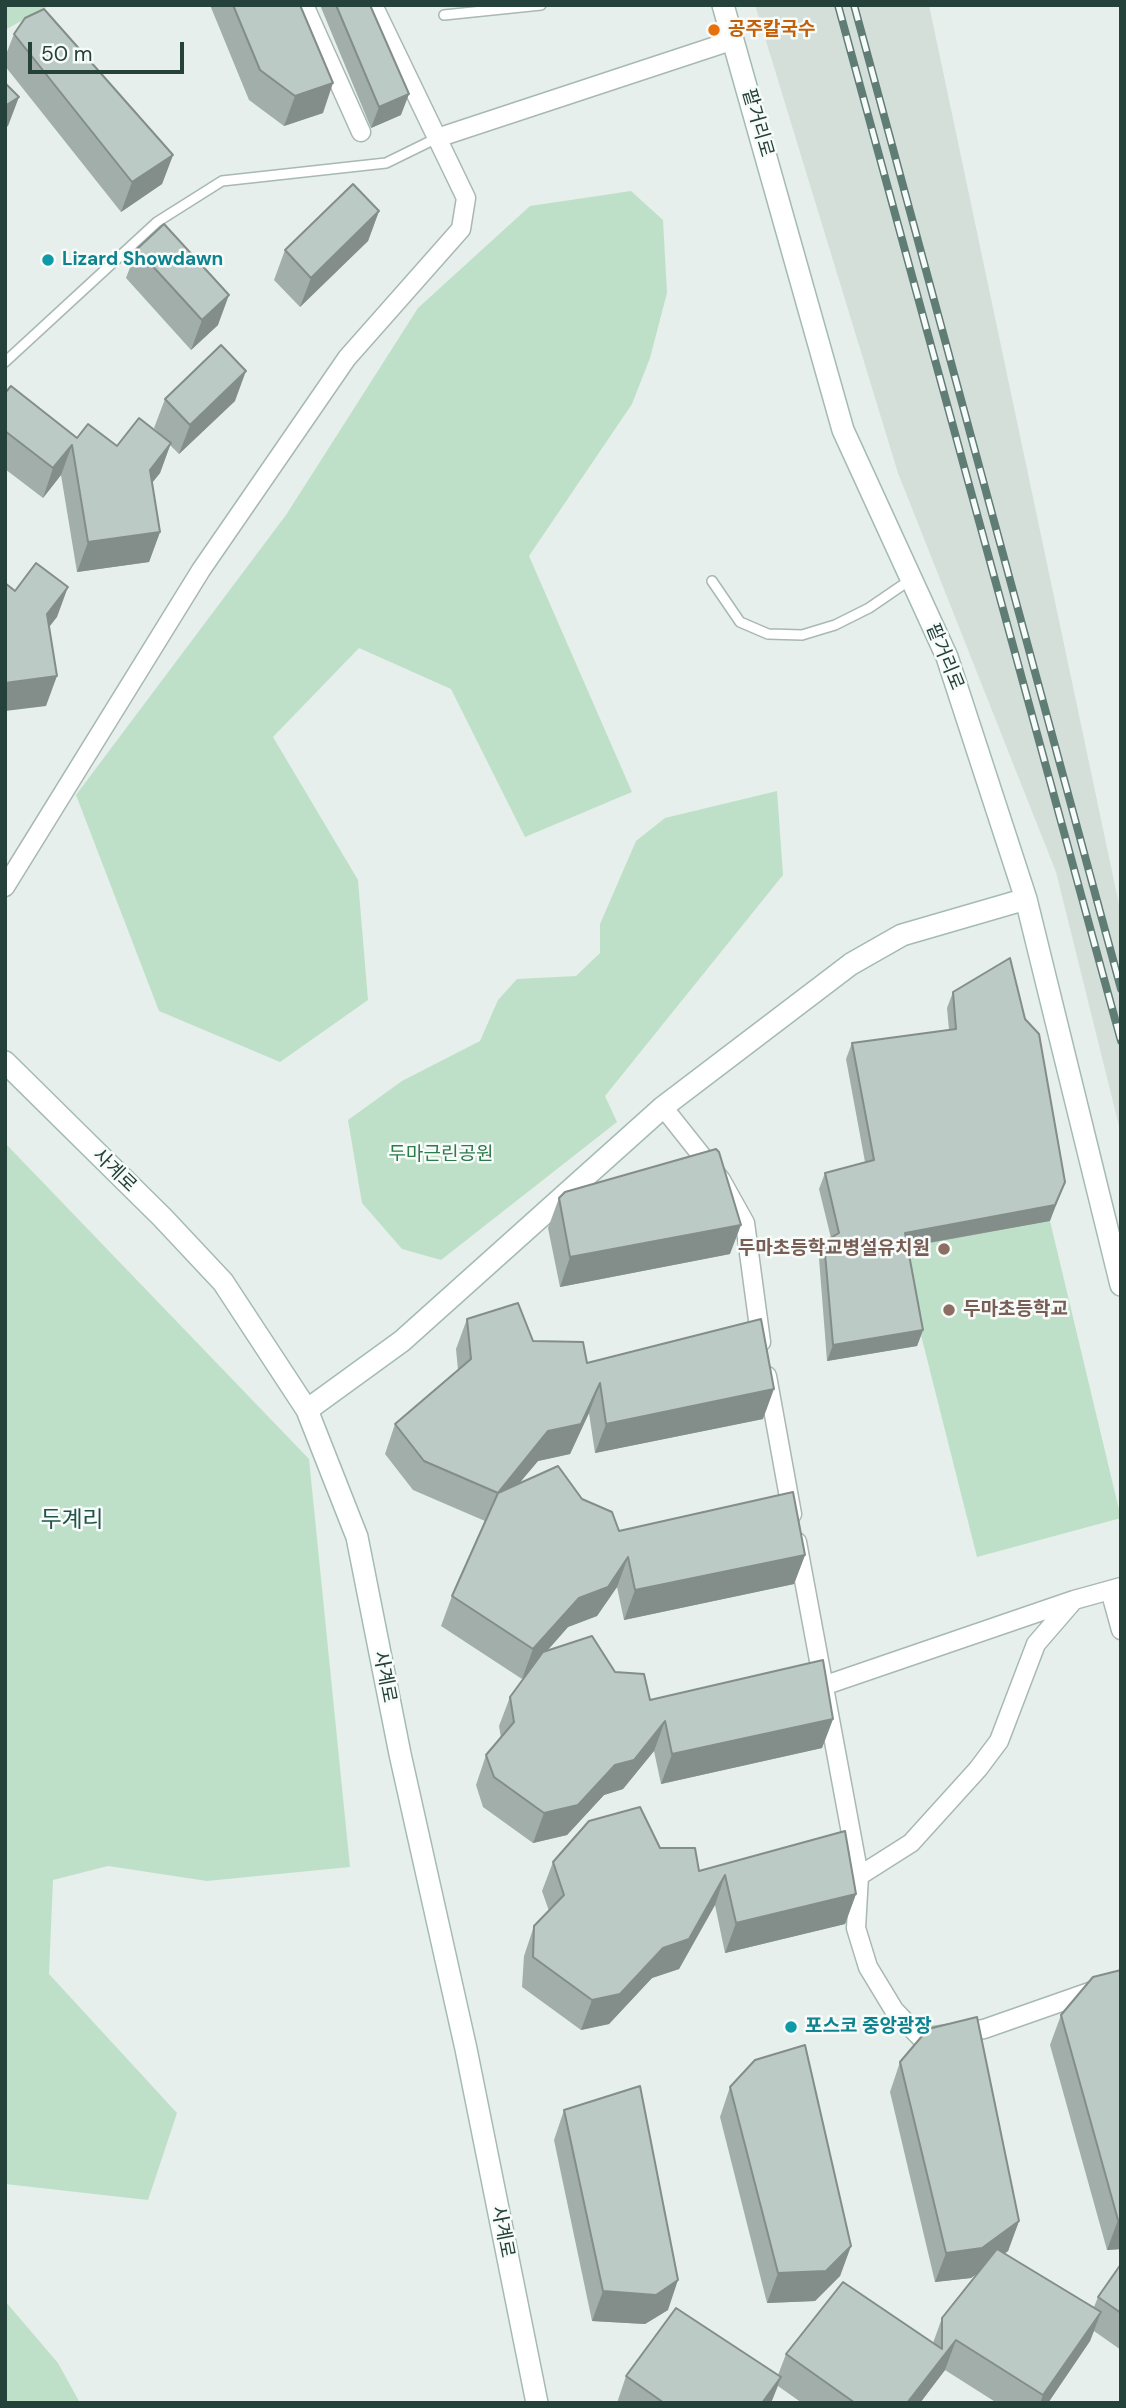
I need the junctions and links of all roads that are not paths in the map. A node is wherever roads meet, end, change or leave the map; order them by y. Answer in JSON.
{"nodes":[{"id":1,"x":304,"y":5,"type":"edge"},
{"id":2,"x":373,"y":5,"type":"edge"},
{"id":3,"x":541,"y":5,"type":"edge"},
{"id":4,"x":723,"y":5,"type":"edge"},
{"id":5,"x":443,"y":15,"type":"dead end"},
{"id":6,"x":734,"y":40,"type":"junction"},
{"id":7,"x":361,"y":132,"type":"dead end"},
{"id":8,"x":437,"y":138,"type":"junction"},
{"id":9,"x":5,"y":362,"type":"edge"},
{"id":10,"x":910,"y":580,"type":"junction"},
{"id":11,"x":712,"y":581,"type":"dead end"},
{"id":12,"x":5,"y":887,"type":"edge"},
{"id":13,"x":1026,"y":899,"type":"junction"},
{"id":14,"x":5,"y":1062,"type":"edge"},
{"id":15,"x":663,"y":1107,"type":"junction"},
{"id":16,"x":1121,"y":1285,"type":"edge"},
{"id":17,"x":307,"y":1410,"type":"junction"},
{"id":18,"x":1116,"y":1588,"type":"edge"},
{"id":19,"x":1074,"y":1600,"type":"junction"},
{"id":20,"x":1121,"y":1630,"type":"edge"},
{"id":21,"x":823,"y":1686,"type":"junction"},
{"id":22,"x":859,"y":1876,"type":"junction"},
{"id":23,"x":1121,"y":1981,"type":"edge"},
{"id":24,"x":537,"y":2403,"type":"edge"}],
"edges":[{"from":1,"to":7,"type":"street"},
{"from":2,"to":8,"type":"street"},
{"from":3,"to":5,"type":"lane"},
{"from":4,"to":6,"type":"street","name":"팥거리로"},
{"from":6,"to":8,"type":"street"},
{"from":6,"to":10,"type":"street","name":"팥거리로"},
{"from":8,"to":9,"type":"lane"},
{"from":8,"to":12,"type":"street"},
{"from":10,"to":11,"type":"lane"},
{"from":10,"to":13,"type":"street","name":"팥거리로"},
{"from":13,"to":15,"type":"street"},
{"from":13,"to":16,"type":"street","name":"팥거리로"},
{"from":14,"to":17,"type":"street","name":"사계로"},
{"from":15,"to":17,"type":"street"},
{"from":15,"to":21,"type":"street"},
{"from":17,"to":24,"type":"street","name":"사계로"},
{"from":18,"to":19,"type":"street"},
{"from":18,"to":20,"type":"street"},
{"from":19,"to":21,"type":"street"},
{"from":19,"to":22,"type":"street"},
{"from":21,"to":22,"type":"street"},
{"from":22,"to":23,"type":"street"}]}
